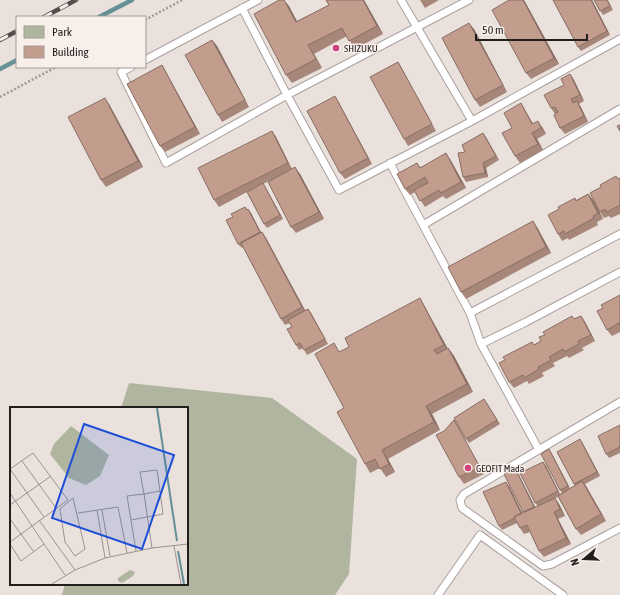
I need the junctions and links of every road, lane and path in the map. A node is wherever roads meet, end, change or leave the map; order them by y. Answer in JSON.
{"nodes":[{"id":1,"x":182,"y":0,"type":"edge"},
{"id":2,"x":258,"y":0,"type":"edge"},
{"id":3,"x":401,"y":0,"type":"edge"},
{"id":4,"x":469,"y":0,"type":"edge"},
{"id":5,"x":242,"y":8,"type":"junction"},
{"id":6,"x":146,"y":19,"type":"edge"},
{"id":7,"x":416,"y":27,"type":"junction"},
{"id":8,"x":620,"y":38,"type":"edge"},
{"id":9,"x":146,"y":59,"type":"edge"},
{"id":10,"x":54,"y":68,"type":"edge"},
{"id":11,"x":129,"y":68,"type":"edge"},
{"id":12,"x":287,"y":95,"type":"junction"},
{"id":13,"x":0,"y":97,"type":"edge"},
{"id":14,"x":620,"y":109,"type":"edge"},
{"id":15,"x":472,"y":121,"type":"junction"},
{"id":16,"x":390,"y":163,"type":"junction"},
{"id":17,"x":423,"y":225,"type":"junction"},
{"id":18,"x":620,"y":234,"type":"edge"},
{"id":19,"x":620,"y":272,"type":"edge"},
{"id":20,"x":470,"y":313,"type":"junction"},
{"id":21,"x":481,"y":344,"type":"junction"},
{"id":22,"x":620,"y":402,"type":"edge"},
{"id":23,"x":539,"y":450,"type":"junction"},
{"id":24,"x":620,"y":528,"type":"edge"},
{"id":25,"x":553,"y":592,"type":"edge"},
{"id":26,"x":438,"y":595,"type":"edge"},
{"id":27,"x":562,"y":595,"type":"edge"}],
"edges":[{"from":1,"to":6,"type":"path"},
{"from":2,"to":5,"type":"lane"},
{"from":3,"to":7,"type":"lane"},
{"from":4,"to":7,"type":"lane"},
{"from":5,"to":9,"type":"lane"},
{"from":5,"to":12,"type":"lane"},
{"from":7,"to":12,"type":"lane"},
{"from":7,"to":15,"type":"lane"},
{"from":8,"to":15,"type":"lane"},
{"from":10,"to":13,"type":"path"},
{"from":11,"to":12,"type":"lane"},
{"from":12,"to":16,"type":"lane"},
{"from":14,"to":17,"type":"lane"},
{"from":15,"to":16,"type":"lane"},
{"from":16,"to":17,"type":"lane"},
{"from":17,"to":20,"type":"lane"},
{"from":18,"to":20,"type":"lane"},
{"from":19,"to":21,"type":"lane"},
{"from":20,"to":21,"type":"lane"},
{"from":21,"to":23,"type":"lane"},
{"from":22,"to":23,"type":"lane"},
{"from":23,"to":24,"type":"lane"},
{"from":25,"to":26,"type":"lane"},
{"from":25,"to":27,"type":"lane"}]}
